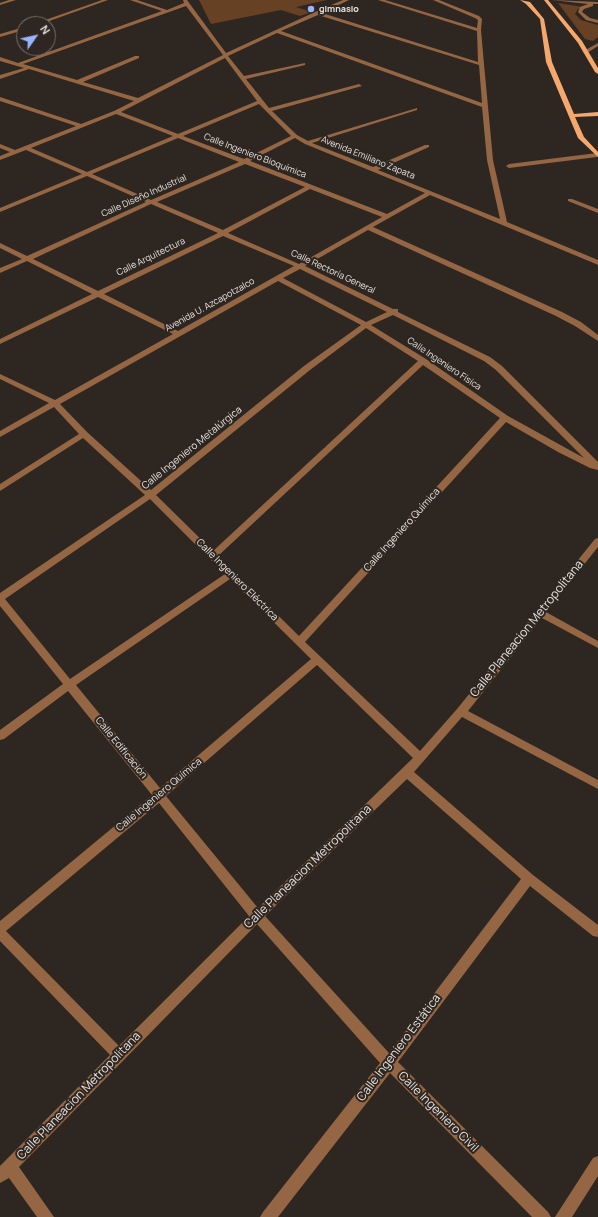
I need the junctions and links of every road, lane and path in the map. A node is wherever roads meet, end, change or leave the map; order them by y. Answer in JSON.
{"nodes":[{"id":1,"x":14,"y":0,"type":"edge"},
{"id":2,"x":106,"y":0,"type":"edge"},
{"id":3,"x":132,"y":0,"type":"edge"},
{"id":4,"x":347,"y":0,"type":"edge"},
{"id":5,"x":380,"y":0,"type":"edge"},
{"id":6,"x":435,"y":0,"type":"edge"},
{"id":7,"x":522,"y":0,"type":"edge"},
{"id":8,"x":546,"y":0,"type":"edge"},
{"id":9,"x":554,"y":0,"type":"edge"},
{"id":10,"x":186,"y":2,"type":"edge"},
{"id":11,"x":597,"y":3,"type":"edge"},
{"id":12,"x":0,"y":4,"type":"edge"},
{"id":13,"x":166,"y":11,"type":"junction"},
{"id":14,"x":317,"y":13,"type":"junction"},
{"id":15,"x":56,"y":17,"type":"edge"},
{"id":16,"x":598,"y":22,"type":"edge"},
{"id":17,"x":479,"y":30,"type":"junction"},
{"id":18,"x":16,"y":31,"type":"edge"},
{"id":19,"x":276,"y":31,"type":"junction"},
{"id":20,"x":0,"y":36,"type":"edge"},
{"id":21,"x":598,"y":44,"type":"edge"},
{"id":22,"x":585,"y":52,"type":"junction"},
{"id":23,"x":225,"y":56,"type":"junction"},
{"id":24,"x":137,"y":57,"type":"dead end"},
{"id":25,"x":0,"y":59,"type":"edge"},
{"id":26,"x":19,"y":64,"type":"junction"},
{"id":27,"x":303,"y":64,"type":"dead end"},
{"id":28,"x":481,"y":64,"type":"junction"},
{"id":29,"x":28,"y":68,"type":"junction"},
{"id":30,"x":598,"y":72,"type":"edge"},
{"id":31,"x":0,"y":77,"type":"edge"},
{"id":32,"x":243,"y":78,"type":"junction"},
{"id":33,"x":78,"y":82,"type":"junction"},
{"id":34,"x":359,"y":86,"type":"dead end"},
{"id":35,"x":0,"y":99,"type":"edge"},
{"id":36,"x":138,"y":100,"type":"junction"},
{"id":37,"x":260,"y":102,"type":"junction"},
{"id":38,"x":486,"y":106,"type":"junction"},
{"id":39,"x":414,"y":109,"type":"dead end"},
{"id":40,"x":268,"y":110,"type":"junction"},
{"id":41,"x":116,"y":112,"type":"junction"},
{"id":42,"x":598,"y":114,"type":"edge"},
{"id":43,"x":572,"y":116,"type":"junction"},
{"id":44,"x":82,"y":126,"type":"junction"},
{"id":45,"x":295,"y":136,"type":"junction"},
{"id":46,"x":179,"y":137,"type":"junction"},
{"id":47,"x":307,"y":143,"type":"junction"},
{"id":48,"x":0,"y":146,"type":"edge"},
{"id":49,"x":427,"y":146,"type":"dead end"},
{"id":50,"x":26,"y":148,"type":"junction"},
{"id":51,"x":16,"y":152,"type":"junction"},
{"id":52,"x":598,"y":155,"type":"edge"},
{"id":53,"x":0,"y":158,"type":"edge"},
{"id":54,"x":244,"y":162,"type":"junction"},
{"id":55,"x":509,"y":166,"type":"dead end"},
{"id":56,"x":372,"y":170,"type":"junction"},
{"id":57,"x":87,"y":174,"type":"junction"},
{"id":58,"x":310,"y":187,"type":"junction"},
{"id":59,"x":430,"y":193,"type":"junction"},
{"id":60,"x":570,"y":200,"type":"dead end"},
{"id":61,"x":151,"y":202,"type":"junction"},
{"id":62,"x":0,"y":210,"type":"edge"},
{"id":63,"x":598,"y":211,"type":"edge"},
{"id":64,"x":388,"y":217,"type":"junction"},
{"id":65,"x":504,"y":223,"type":"junction"},
{"id":66,"x":369,"y":228,"type":"junction"},
{"id":67,"x":223,"y":233,"type":"junction"},
{"id":68,"x":0,"y":245,"type":"edge"},
{"id":69,"x":27,"y":259,"type":"junction"},
{"id":70,"x":598,"y":263,"type":"edge"},
{"id":71,"x":299,"y":266,"type":"junction"},
{"id":72,"x":0,"y":271,"type":"edge"},
{"id":73,"x":278,"y":278,"type":"junction"},
{"id":74,"x":97,"y":293,"type":"junction"},
{"id":75,"x":395,"y":312,"type":"junction"},
{"id":76,"x":366,"y":325,"type":"junction"},
{"id":77,"x":178,"y":334,"type":"junction"},
{"id":78,"x":598,"y":339,"type":"edge"},
{"id":79,"x":0,"y":342,"type":"edge"},
{"id":80,"x":423,"y":361,"type":"junction"},
{"id":81,"x":0,"y":376,"type":"edge"},
{"id":82,"x":54,"y":403,"type":"junction"},
{"id":83,"x":505,"y":418,"type":"junction"},
{"id":84,"x":0,"y":434,"type":"edge"},
{"id":85,"x":84,"y":434,"type":"junction"},
{"id":86,"x":598,"y":468,"type":"edge"},
{"id":87,"x":0,"y":488,"type":"edge"},
{"id":88,"x":151,"y":495,"type":"junction"},
{"id":89,"x":598,"y":541,"type":"edge"},
{"id":90,"x":213,"y":556,"type":"junction"},
{"id":91,"x":231,"y":574,"type":"junction"},
{"id":92,"x":0,"y":599,"type":"edge"},
{"id":93,"x":540,"y":613,"type":"junction"},
{"id":94,"x":299,"y":642,"type":"junction"},
{"id":95,"x":598,"y":645,"type":"edge"},
{"id":96,"x":317,"y":659,"type":"junction"},
{"id":97,"x":70,"y":684,"type":"junction"},
{"id":98,"x":461,"y":712,"type":"junction"},
{"id":99,"x":0,"y":736,"type":"edge"},
{"id":100,"x":419,"y":757,"type":"junction"},
{"id":101,"x":407,"y":772,"type":"junction"},
{"id":102,"x":598,"y":785,"type":"edge"},
{"id":103,"x":159,"y":796,"type":"junction"},
{"id":104,"x":529,"y":878,"type":"junction"},
{"id":105,"x":257,"y":916,"type":"junction"},
{"id":106,"x":0,"y":928,"type":"edge"},
{"id":107,"x":598,"y":932,"type":"edge"},
{"id":108,"x":0,"y":933,"type":"edge"},
{"id":109,"x":119,"y":1055,"type":"junction"},
{"id":110,"x":389,"y":1063,"type":"junction"},
{"id":111,"x":598,"y":1163,"type":"edge"},
{"id":112,"x":5,"y":1172,"type":"edge"},
{"id":113,"x":46,"y":1217,"type":"edge"},
{"id":114,"x":268,"y":1217,"type":"edge"},
{"id":115,"x":543,"y":1217,"type":"edge"},
{"id":116,"x":564,"y":1217,"type":"edge"}],
"edges":[{"from":1,"to":12,"type":"street"},
{"from":2,"to":15,"type":"street"},
{"from":3,"to":13,"type":"street"},
{"from":4,"to":14,"type":"street"},
{"from":5,"to":17,"type":"street"},
{"from":6,"to":17,"type":"street"},
{"from":7,"to":43,"type":"main road"},
{"from":8,"to":22,"type":"main road"},
{"from":9,"to":11,"type":"street"},
{"from":10,"to":13,"type":"street"},
{"from":10,"to":23,"type":"street","name":"Avenida Emiliano Zapata"},
{"from":11,"to":16,"type":"street"},
{"from":13,"to":26,"type":"street"},
{"from":14,"to":19,"type":"street"},
{"from":14,"to":28,"type":"street"},
{"from":17,"to":28,"type":"street"},
{"from":18,"to":20,"type":"street"},
{"from":19,"to":23,"type":"street"},
{"from":19,"to":38,"type":"street"},
{"from":21,"to":22,"type":"street"},
{"from":22,"to":30,"type":"main road"},
{"from":23,"to":32,"type":"street","name":"Avenida Emiliano Zapata"},
{"from":23,"to":36,"type":"street"},
{"from":24,"to":33,"type":"street"},
{"from":25,"to":26,"type":"street"},
{"from":26,"to":29,"type":"street"},
{"from":27,"to":32,"type":"street"},
{"from":28,"to":38,"type":"street"},
{"from":29,"to":31,"type":"street"},
{"from":29,"to":33,"type":"street"},
{"from":32,"to":37,"type":"street","name":"Avenida Emiliano Zapata"},
{"from":33,"to":36,"type":"street"},
{"from":34,"to":40,"type":"street"},
{"from":35,"to":44,"type":"street"},
{"from":36,"to":41,"type":"street"},
{"from":37,"to":40,"type":"street","name":"Avenida Emiliano Zapata"},
{"from":37,"to":46,"type":"street"},
{"from":38,"to":65,"type":"street"},
{"from":39,"to":47,"type":"street"},
{"from":40,"to":45,"type":"street","name":"Avenida Emiliano Zapata"},
{"from":41,"to":44,"type":"street"},
{"from":41,"to":46,"type":"street","name":"Calle Ingeniero Bioquímica"},
{"from":42,"to":43,"type":"main road"},
{"from":43,"to":52,"type":"main road"},
{"from":44,"to":50,"type":"street"},
{"from":45,"to":47,"type":"street","name":"Avenida Emiliano Zapata"},
{"from":45,"to":54,"type":"street","name":"Calle Diseño Industrial"},
{"from":46,"to":54,"type":"street","name":"Calle Ingeniero Bioquímica"},
{"from":46,"to":57,"type":"street"},
{"from":47,"to":56,"type":"street","name":"Avenida Emiliano Zapata"},
{"from":48,"to":51,"type":"street"},
{"from":49,"to":56,"type":"street"},
{"from":50,"to":51,"type":"street"},
{"from":50,"to":57,"type":"street","name":"Calle Rectoría General"},
{"from":51,"to":53,"type":"street"},
{"from":52,"to":55,"type":"street"},
{"from":54,"to":58,"type":"street","name":"Calle Ingeniero Bioquímica"},
{"from":54,"to":61,"type":"street","name":"Calle Diseño Industrial"},
{"from":56,"to":59,"type":"street","name":"Avenida Emiliano Zapata"},
{"from":57,"to":61,"type":"street","name":"Calle Rectoría General"},
{"from":57,"to":62,"type":"street"},
{"from":58,"to":64,"type":"street","name":"Calle Ingeniero Bioquímica"},
{"from":58,"to":67,"type":"street","name":"Calle Arquitectura"},
{"from":59,"to":64,"type":"street","name":"Avenida U. Azcapotzalco"},
{"from":59,"to":65,"type":"street","name":"Avenida Emiliano Zapata"},
{"from":60,"to":63,"type":"street"},
{"from":61,"to":67,"type":"street","name":"Calle Rectoría General"},
{"from":61,"to":69,"type":"street","name":"Calle Diseño Industrial"},
{"from":64,"to":66,"type":"street","name":"Avenida U. Azcapotzalco"},
{"from":65,"to":70,"type":"street","name":"Avenida Emiliano Zapata"},
{"from":66,"to":71,"type":"street","name":"Avenida U. Azcapotzalco"},
{"from":66,"to":78,"type":"street"},
{"from":67,"to":71,"type":"street","name":"Calle Rectoría General"},
{"from":67,"to":74,"type":"street","name":"Calle Arquitectura"},
{"from":68,"to":69,"type":"street"},
{"from":69,"to":72,"type":"street","name":"Calle Diseño Industrial"},
{"from":69,"to":74,"type":"street"},
{"from":71,"to":73,"type":"street","name":"Avenida U. Azcapotzalco"},
{"from":71,"to":75,"type":"street","name":"Calle Rectoría General"},
{"from":73,"to":76,"type":"street","name":"Calle Ingeniero Física"},
{"from":73,"to":77,"type":"street","name":"Avenida U. Azcapotzalco"},
{"from":74,"to":77,"type":"street"},
{"from":74,"to":79,"type":"street","name":"Calle Arquitectura"},
{"from":75,"to":76,"type":"street","name":"Calle Ingeniero Metalúrgica"},
{"from":75,"to":86,"type":"street","name":"Calle Rectoría General"},
{"from":76,"to":80,"type":"street","name":"Calle Ingeniero Física"},
{"from":76,"to":88,"type":"street","name":"Calle Ingeniero Metalúrgica"},
{"from":77,"to":82,"type":"street","name":"Avenida U. Azcapotzalco"},
{"from":80,"to":83,"type":"street","name":"Calle Ingeniero Física"},
{"from":80,"to":90,"type":"street"},
{"from":81,"to":82,"type":"street","name":"Calle Ingeniero Eléctrica"},
{"from":82,"to":84,"type":"street","name":"Avenida U. Azcapotzalco"},
{"from":82,"to":85,"type":"street","name":"Calle Ingeniero Eléctrica"},
{"from":83,"to":86,"type":"street","name":"Calle Ingeniero Física"},
{"from":83,"to":94,"type":"street","name":"Calle Ingeniero Química"},
{"from":85,"to":87,"type":"street"},
{"from":85,"to":88,"type":"street","name":"Calle Ingeniero Eléctrica"},
{"from":88,"to":90,"type":"street","name":"Calle Ingeniero Eléctrica"},
{"from":88,"to":92,"type":"street","name":"Calle Ingeniero Metalúrgica"},
{"from":89,"to":93,"type":"street","name":"Calle Planeacion Metropolitana"},
{"from":90,"to":91,"type":"street","name":"Calle Ingeniero Eléctrica"},
{"from":91,"to":94,"type":"street","name":"Calle Ingeniero Eléctrica"},
{"from":91,"to":97,"type":"street"},
{"from":92,"to":97,"type":"street","name":"Calle Edificación"},
{"from":93,"to":95,"type":"street"},
{"from":93,"to":98,"type":"street","name":"Calle Planeacion Metropolitana"},
{"from":94,"to":96,"type":"street","name":"Calle Ingeniero Eléctrica"},
{"from":96,"to":100,"type":"street","name":"Calle Ingeniero Eléctrica"},
{"from":96,"to":103,"type":"street","name":"Calle Ingeniero Química"},
{"from":97,"to":99,"type":"street"},
{"from":97,"to":103,"type":"street","name":"Calle Edificación"},
{"from":98,"to":100,"type":"street","name":"Calle Planeacion Metropolitana"},
{"from":98,"to":102,"type":"street"},
{"from":100,"to":101,"type":"street","name":"Calle Planeacion Metropolitana"},
{"from":101,"to":104,"type":"street"},
{"from":101,"to":105,"type":"street","name":"Calle Planeacion Metropolitana"},
{"from":103,"to":105,"type":"street","name":"Calle Edificación"},
{"from":103,"to":106,"type":"street","name":"Calle Ingeniero Química"},
{"from":104,"to":107,"type":"street"},
{"from":104,"to":110,"type":"street","name":"Calle Ingeniero Estática"},
{"from":105,"to":109,"type":"street","name":"Calle Planeacion Metropolitana"},
{"from":105,"to":110,"type":"street","name":"Calle Ingeniero Civil"},
{"from":108,"to":109,"type":"street"},
{"from":109,"to":112,"type":"street","name":"Calle Planeacion Metropolitana"},
{"from":110,"to":114,"type":"street","name":"Calle Ingeniero Estática"},
{"from":110,"to":115,"type":"street","name":"Calle Ingeniero Civil"},
{"from":111,"to":116,"type":"street"},
{"from":112,"to":113,"type":"street"}]}
